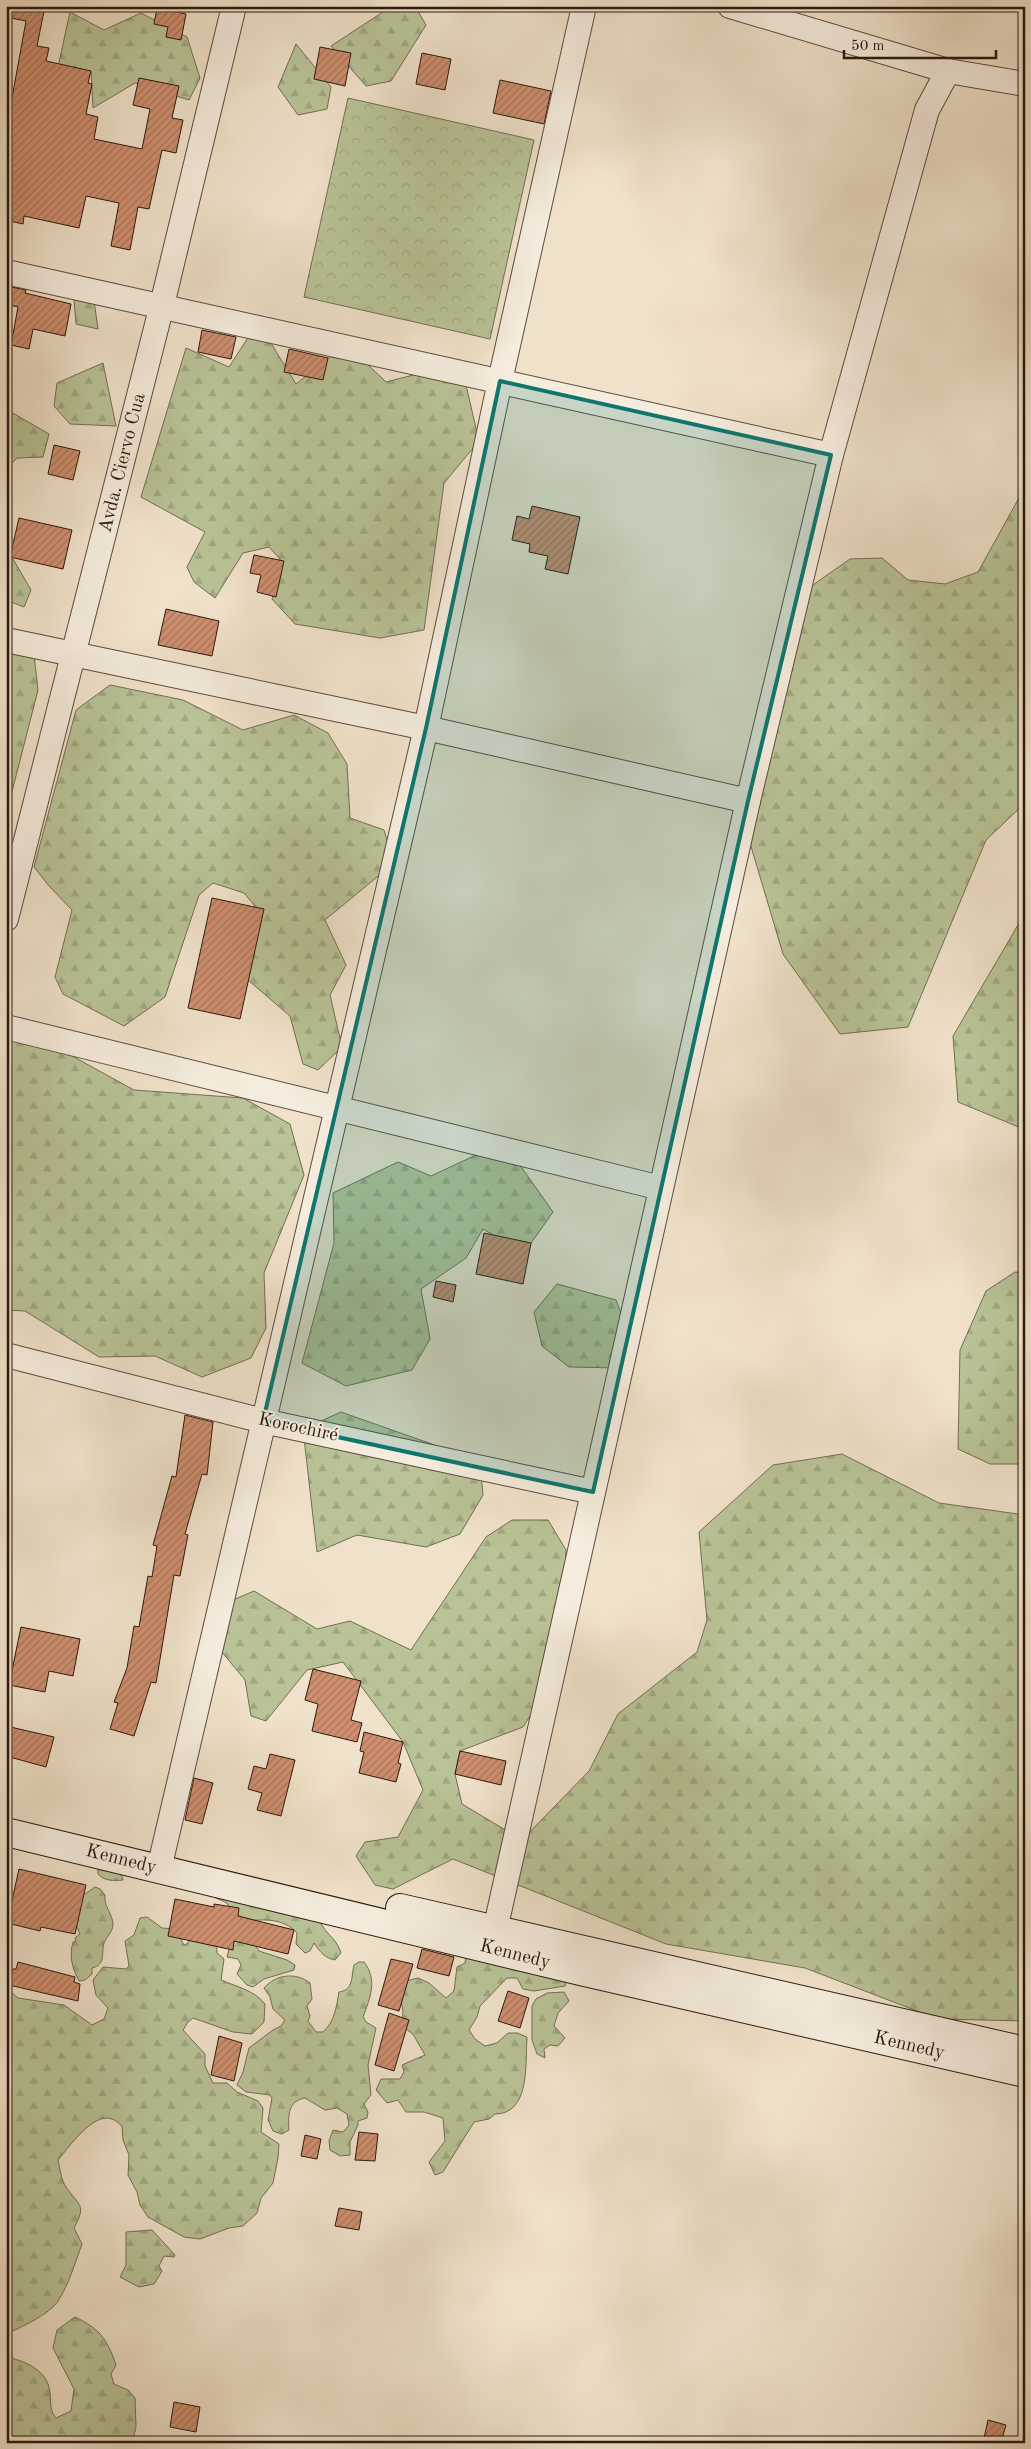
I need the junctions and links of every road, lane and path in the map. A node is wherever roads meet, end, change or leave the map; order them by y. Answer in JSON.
{"nodes":[{"id":1,"x":234,"y":6,"type":"edge"},
{"id":2,"x":584,"y":6,"type":"edge"},
{"id":3,"x":730,"y":6,"type":"edge"},
{"id":4,"x":948,"y":71,"type":"junction"},
{"id":5,"x":1025,"y":84,"type":"edge"},
{"id":6,"x":6,"y":272,"type":"edge"},
{"id":7,"x":162,"y":305,"type":"junction"},
{"id":8,"x":500,"y":381,"type":"junction"},
{"id":9,"x":831,"y":455,"type":"junction"},
{"id":10,"x":6,"y":640,"type":"edge"},
{"id":11,"x":74,"y":654,"type":"junction"},
{"id":12,"x":426,"y":728,"type":"junction"},
{"id":13,"x":748,"y":801,"type":"junction"},
{"id":14,"x":9,"y":895,"type":"edge"},
{"id":15,"x":6,"y":919,"type":"edge"},
{"id":16,"x":6,"y":1027,"type":"edge"},
{"id":17,"x":337,"y":1107,"type":"junction"},
{"id":18,"x":661,"y":1188,"type":"junction"},
{"id":19,"x":6,"y":1355,"type":"edge"},
{"id":20,"x":263,"y":1421,"type":"junction"},
{"id":21,"x":593,"y":1492,"type":"junction"},
{"id":22,"x":6,"y":1812,"type":"edge"},
{"id":23,"x":6,"y":1832,"type":"edge"},
{"id":24,"x":162,"y":1860,"type":"junction"},
{"id":25,"x":495,"y":1930,"type":"junction"},
{"id":26,"x":1025,"y":2051,"type":"edge"},
{"id":27,"x":1025,"y":2072,"type":"edge"}],
"edges":[{"from":1,"to":7,"type":"street","name":"Avda. Ciervo Cua"},
{"from":2,"to":8,"type":"street"},
{"from":3,"to":4,"type":"street"},
{"from":4,"to":5,"type":"street"},
{"from":4,"to":9,"type":"street"},
{"from":6,"to":7,"type":"street"},
{"from":7,"to":8,"type":"street"},
{"from":7,"to":11,"type":"street","name":"Avda. Ciervo Cua"},
{"from":8,"to":9,"type":"street"},
{"from":8,"to":12,"type":"street"},
{"from":9,"to":13,"type":"street"},
{"from":10,"to":11,"type":"street"},
{"from":11,"to":12,"type":"street"},
{"from":11,"to":14,"type":"street","name":"Avda. Ciervo Cua"},
{"from":12,"to":13,"type":"street"},
{"from":12,"to":17,"type":"street"},
{"from":13,"to":18,"type":"street"},
{"from":14,"to":15,"type":"street","name":"Avda. Ciervo Cua"},
{"from":16,"to":17,"type":"street"},
{"from":17,"to":18,"type":"street"},
{"from":17,"to":20,"type":"street"},
{"from":18,"to":21,"type":"street"},
{"from":19,"to":20,"type":"street","name":"Korochiré"},
{"from":20,"to":21,"type":"street","name":"Korochiré"},
{"from":20,"to":24,"type":"street"},
{"from":21,"to":25,"type":"street"},
{"from":22,"to":24,"type":"main road","name":"Kennedy"},
{"from":23,"to":24,"type":"main road","name":"Kennedy"},
{"from":24,"to":25,"type":"main road","name":"Kennedy"},
{"from":24,"to":27,"type":"main road","name":"Kennedy"},
{"from":25,"to":26,"type":"main road","name":"Kennedy"}]}
